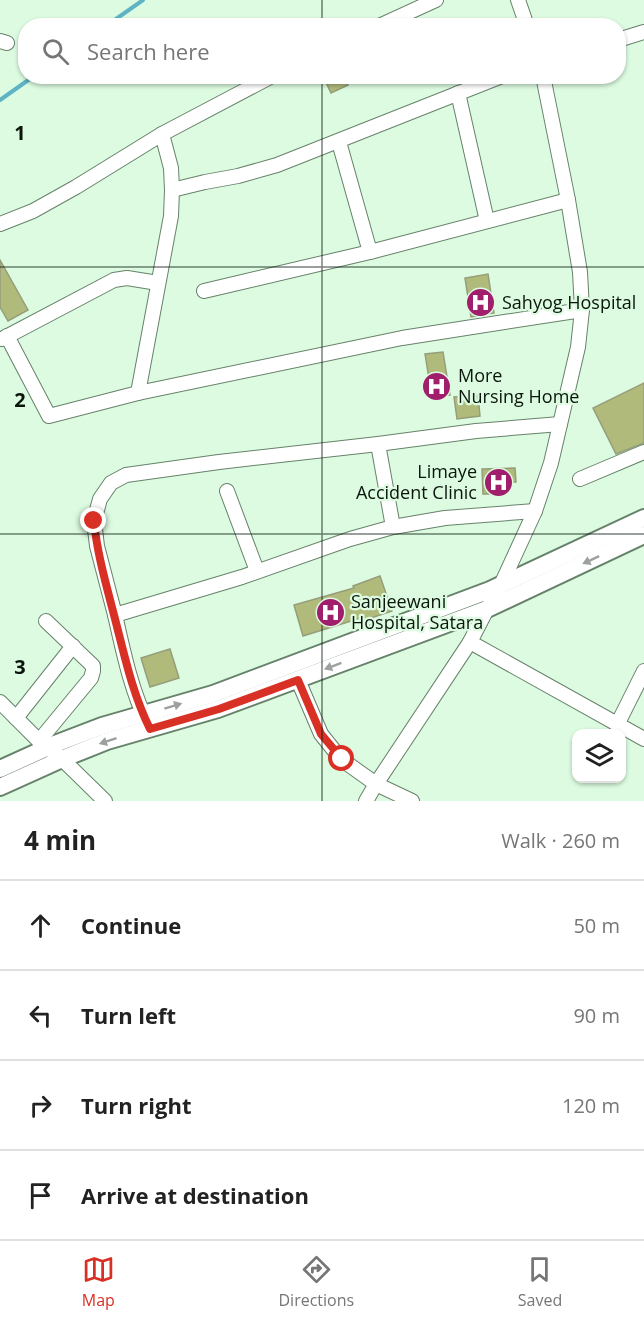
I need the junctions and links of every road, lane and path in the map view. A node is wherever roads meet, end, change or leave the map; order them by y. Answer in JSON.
{"nodes":[{"id":1,"x":436,"y":0,"type":"edge"},
{"id":2,"x":518,"y":0,"type":"edge"},
{"id":3,"x":397,"y":18,"type":"edge"},
{"id":4,"x":524,"y":18,"type":"edge"},
{"id":5,"x":644,"y":32,"type":"edge"},
{"id":6,"x":626,"y":38,"type":"edge"},
{"id":7,"x":257,"y":84,"type":"edge"},
{"id":8,"x":481,"y":84,"type":"edge"},
{"id":9,"x":545,"y":84,"type":"edge"},
{"id":10,"x":458,"y":93,"type":"junction"},
{"id":11,"x":162,"y":134,"type":"junction"},
{"id":12,"x":339,"y":142,"type":"junction"},
{"id":13,"x":172,"y":190,"type":"junction"},
{"id":14,"x":568,"y":200,"type":"junction"},
{"id":15,"x":487,"y":221,"type":"junction"},
{"id":16,"x":0,"y":224,"type":"edge"},
{"id":17,"x":370,"y":252,"type":"junction"},
{"id":18,"x":158,"y":283,"type":"junction"},
{"id":19,"x":204,"y":291,"type":"dead end"},
{"id":20,"x":582,"y":310,"type":"junction"},
{"id":21,"x":4,"y":338,"type":"edge"},
{"id":22,"x":138,"y":393,"type":"junction"},
{"id":23,"x":560,"y":424,"type":"junction"},
{"id":24,"x":378,"y":444,"type":"junction"},
{"id":25,"x":644,"y":452,"type":"edge"},
{"id":26,"x":580,"y":479,"type":"dead end"},
{"id":27,"x":227,"y":491,"type":"dead end"},
{"id":28,"x":535,"y":511,"type":"junction"},
{"id":29,"x":644,"y":518,"type":"edge"},
{"id":30,"x":393,"y":527,"type":"junction"},
{"id":31,"x":644,"y":535,"type":"edge"},
{"id":32,"x":257,"y":572,"type":"junction"},
{"id":33,"x":501,"y":585,"type":"junction"},
{"id":34,"x":487,"y":609,"type":"junction"},
{"id":35,"x":114,"y":615,"type":"junction"},
{"id":36,"x":46,"y":621,"type":"dead end"},
{"id":37,"x":471,"y":642,"type":"junction"},
{"id":38,"x":371,"y":644,"type":"junction"},
{"id":39,"x":73,"y":646,"type":"junction"},
{"id":40,"x":644,"y":671,"type":"edge"},
{"id":41,"x":298,"y":680,"type":"junction"},
{"id":42,"x":0,"y":702,"type":"edge"},
{"id":43,"x":16,"y":718,"type":"junction"},
{"id":44,"x":147,"y":721,"type":"junction"},
{"id":45,"x":617,"y":725,"type":"junction"},
{"id":46,"x":644,"y":740,"type":"edge"},
{"id":47,"x":43,"y":744,"type":"junction"},
{"id":48,"x":62,"y":759,"type":"junction"},
{"id":49,"x":0,"y":769,"type":"edge"},
{"id":50,"x":376,"y":784,"type":"junction"},
{"id":51,"x":0,"y":786,"type":"edge"},
{"id":52,"x":105,"y":801,"type":"edge"},
{"id":53,"x":366,"y":801,"type":"edge"},
{"id":54,"x":412,"y":801,"type":"edge"}],
"edges":[{"from":1,"to":3,"type":"street"},
{"from":2,"to":4,"type":"street"},
{"from":5,"to":6,"type":"street"},
{"from":7,"to":11,"type":"street"},
{"from":8,"to":10,"type":"street"},
{"from":9,"to":14,"type":"street"},
{"from":10,"to":12,"type":"street"},
{"from":10,"to":15,"type":"street"},
{"from":11,"to":13,"type":"street"},
{"from":11,"to":16,"type":"street"},
{"from":12,"to":13,"type":"street"},
{"from":12,"to":17,"type":"street"},
{"from":13,"to":18,"type":"street"},
{"from":14,"to":15,"type":"street"},
{"from":14,"to":20,"type":"street"},
{"from":15,"to":17,"type":"street"},
{"from":17,"to":19,"type":"street"},
{"from":18,"to":21,"type":"street"},
{"from":18,"to":22,"type":"street"},
{"from":20,"to":22,"type":"street"},
{"from":20,"to":23,"type":"street"},
{"from":21,"to":22,"type":"street"},
{"from":23,"to":24,"type":"street"},
{"from":23,"to":28,"type":"street"},
{"from":24,"to":30,"type":"street"},
{"from":24,"to":35,"type":"street"},
{"from":25,"to":26,"type":"street"},
{"from":27,"to":32,"type":"street"},
{"from":28,"to":30,"type":"street"},
{"from":28,"to":33,"type":"street"},
{"from":29,"to":33,"type":"street"},
{"from":30,"to":32,"type":"street"},
{"from":31,"to":34,"type":"street","one_way":true},
{"from":32,"to":35,"type":"street"},
{"from":33,"to":34,"type":"street"},
{"from":33,"to":38,"type":"street"},
{"from":34,"to":37,"type":"street"},
{"from":34,"to":38,"type":"street"},
{"from":35,"to":44,"type":"street"},
{"from":36,"to":39,"type":"street"},
{"from":37,"to":45,"type":"street"},
{"from":37,"to":50,"type":"street"},
{"from":38,"to":41,"type":"street","one_way":true},
{"from":44,"to":38,"type":"street","one_way":true},
{"from":39,"to":43,"type":"street"},
{"from":39,"to":47,"type":"street"},
{"from":40,"to":45,"type":"street"},
{"from":41,"to":44,"type":"street"},
{"from":41,"to":50,"type":"street"},
{"from":42,"to":43,"type":"street"},
{"from":43,"to":47,"type":"street"},
{"from":44,"to":47,"type":"street"},
{"from":44,"to":48,"type":"street","one_way":true},
{"from":45,"to":46,"type":"street"},
{"from":47,"to":48,"type":"street"},
{"from":47,"to":49,"type":"street"},
{"from":48,"to":51,"type":"street"},
{"from":48,"to":52,"type":"street"},
{"from":50,"to":53,"type":"street"},
{"from":50,"to":54,"type":"street"}]}
